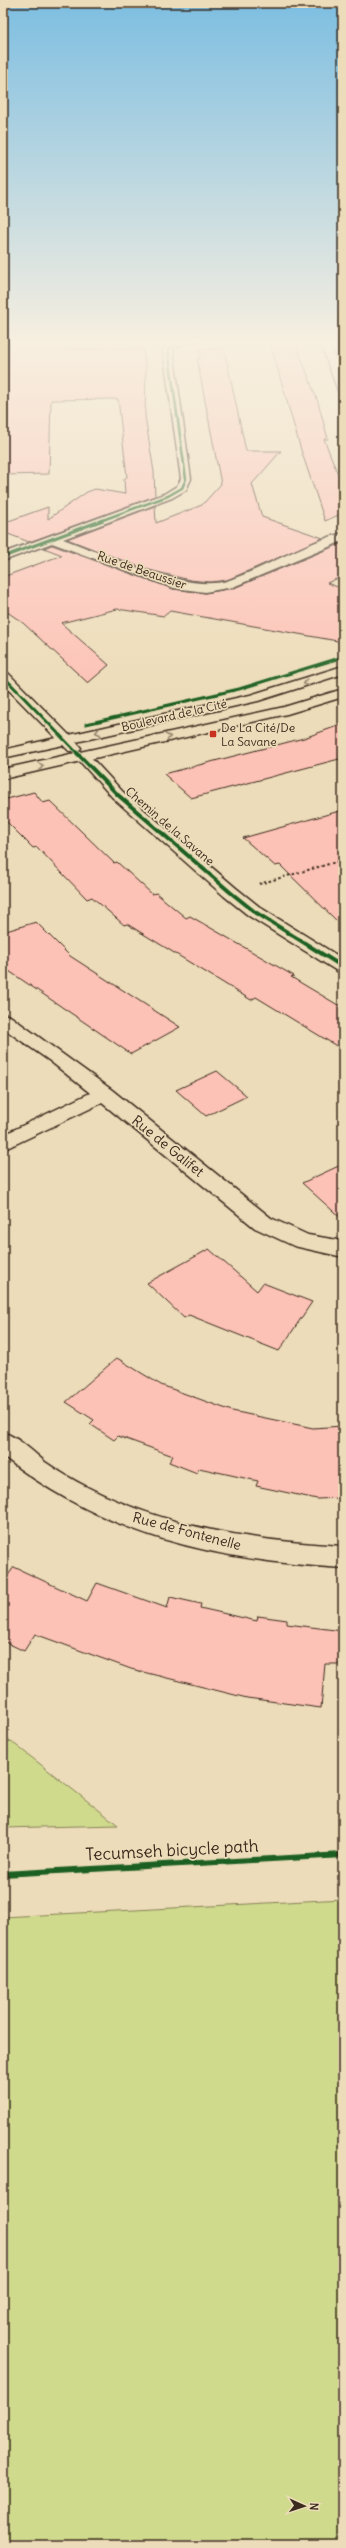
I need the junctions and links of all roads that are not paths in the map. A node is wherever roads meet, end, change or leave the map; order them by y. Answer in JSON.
{"nodes":[{"id":1,"x":183,"y":458,"type":"edge"},
{"id":2,"x":343,"y":537,"type":"edge"},
{"id":3,"x":53,"y":539,"type":"junction"},
{"id":4,"x":3,"y":557,"type":"edge"},
{"id":5,"x":343,"y":670,"type":"edge"},
{"id":6,"x":3,"y":676,"type":"edge"},
{"id":7,"x":343,"y":693,"type":"edge"},
{"id":8,"x":66,"y":739,"type":"junction"},
{"id":9,"x":3,"y":754,"type":"edge"},
{"id":10,"x":82,"y":756,"type":"junction"},
{"id":11,"x":3,"y":774,"type":"edge"},
{"id":12,"x":343,"y":967,"type":"edge"},
{"id":13,"x":3,"y":1020,"type":"edge"},
{"id":14,"x":105,"y":1094,"type":"junction"},
{"id":15,"x":3,"y":1143,"type":"edge"},
{"id":16,"x":343,"y":1249,"type":"edge"},
{"id":17,"x":3,"y":1442,"type":"edge"},
{"id":18,"x":343,"y":1557,"type":"edge"}],
"edges":[{"from":1,"to":3,"type":"street"},
{"from":2,"to":3,"type":"street","name":"Rue de Beaussier"},
{"from":3,"to":4,"type":"street"},
{"from":5,"to":8,"type":"street","name":"Boulevard de la Cité","one_way":true},
{"from":6,"to":8,"type":"street","name":"Chemin de la Savane"},
{"from":10,"to":7,"type":"street","name":"Boulevard de la Cité","one_way":true},
{"from":8,"to":9,"type":"street","name":"Boulevard de la Cité"},
{"from":8,"to":10,"type":"street","name":"Chemin de la Savane"},
{"from":11,"to":10,"type":"street","name":"Boulevard de la Cité","one_way":true},
{"from":10,"to":12,"type":"street","name":"Chemin de la Savane"},
{"from":13,"to":14,"type":"street","name":"Rue de Galifet"},
{"from":14,"to":15,"type":"street"},
{"from":14,"to":16,"type":"street","name":"Rue de Galifet"},
{"from":17,"to":18,"type":"street","name":"Rue de Fontenelle"}]}
